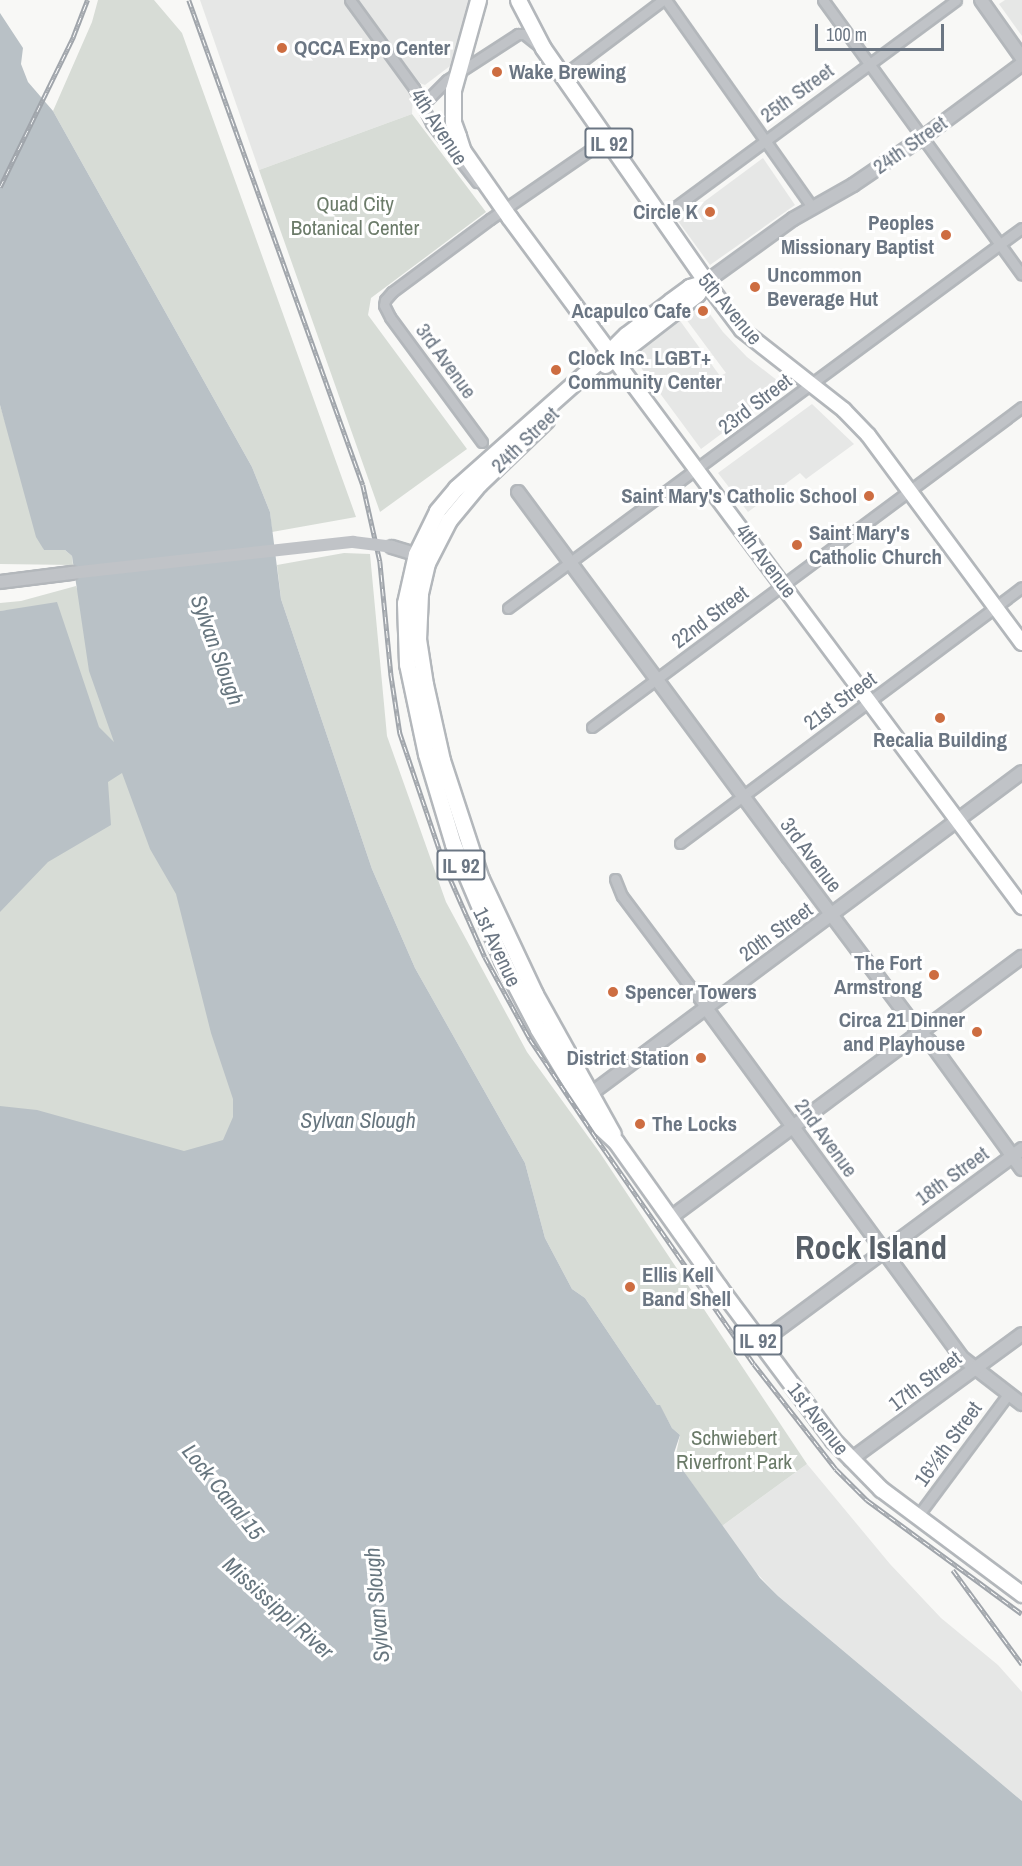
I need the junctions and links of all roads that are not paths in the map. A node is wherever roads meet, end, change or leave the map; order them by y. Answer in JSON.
{"nodes":[{"id":1,"x":350,"y":0,"type":"edge"},
{"id":2,"x":478,"y":0,"type":"edge"},
{"id":3,"x":518,"y":0,"type":"edge"},
{"id":4,"x":664,"y":0,"type":"edge"},
{"id":5,"x":823,"y":0,"type":"edge"},
{"id":6,"x":956,"y":0,"type":"edge"},
{"id":7,"x":981,"y":0,"type":"edge"},
{"id":8,"x":543,"y":48,"type":"junction"},
{"id":9,"x":1022,"y":58,"type":"edge"},
{"id":10,"x":868,"y":64,"type":"junction"},
{"id":11,"x":1022,"y":64,"type":"edge"},
{"id":12,"x":459,"y":72,"type":"junction"},
{"id":13,"x":562,"y":76,"type":"junction"},
{"id":14,"x":422,"y":105,"type":"junction"},
{"id":15,"x":922,"y":138,"type":"junction"},
{"id":16,"x":606,"y":139,"type":"junction"},
{"id":17,"x":765,"y":140,"type":"junction"},
{"id":18,"x":490,"y":191,"type":"junction"},
{"id":19,"x":812,"y":207,"type":"junction"},
{"id":20,"x":506,"y":213,"type":"junction"},
{"id":21,"x":662,"y":217,"type":"junction"},
{"id":22,"x":1022,"y":228,"type":"edge"},
{"id":23,"x":1000,"y":245,"type":"junction"},
{"id":24,"x":1022,"y":275,"type":"edge"},
{"id":25,"x":706,"y":282,"type":"junction"},
{"id":26,"x":612,"y":355,"type":"junction"},
{"id":27,"x":811,"y":385,"type":"junction"},
{"id":28,"x":1022,"y":407,"type":"edge"},
{"id":29,"x":482,"y":442,"type":"dead end"},
{"id":30,"x":697,"y":470,"type":"junction"},
{"id":31,"x":518,"y":492,"type":"dead end"},
{"id":32,"x":910,"y":492,"type":"junction"},
{"id":33,"x":422,"y":556,"type":"junction"},
{"id":34,"x":570,"y":562,"type":"junction"},
{"id":35,"x":0,"y":582,"type":"edge"},
{"id":36,"x":784,"y":586,"type":"junction"},
{"id":37,"x":1022,"y":587,"type":"edge"},
{"id":38,"x":995,"y":607,"type":"junction"},
{"id":39,"x":508,"y":608,"type":"dead end"},
{"id":40,"x":1022,"y":643,"type":"edge"},
{"id":41,"x":657,"y":680,"type":"junction"},
{"id":42,"x":869,"y":702,"type":"junction"},
{"id":43,"x":592,"y":727,"type":"dead end"},
{"id":44,"x":1022,"y":772,"type":"edge"},
{"id":45,"x":743,"y":795,"type":"junction"},
{"id":46,"x":958,"y":821,"type":"junction"},
{"id":47,"x":680,"y":843,"type":"dead end"},
{"id":48,"x":615,"y":879,"type":"dead end"},
{"id":49,"x":1022,"y":907,"type":"edge"},
{"id":50,"x":832,"y":916,"type":"junction"},
{"id":51,"x":1022,"y":957,"type":"edge"},
{"id":52,"x":706,"y":1008,"type":"junction"},
{"id":53,"x":920,"y":1033,"type":"junction"},
{"id":54,"x":587,"y":1096,"type":"junction"},
{"id":55,"x":794,"y":1127,"type":"junction"},
{"id":56,"x":1017,"y":1152,"type":"edge"},
{"id":57,"x":1022,"y":1169,"type":"edge"},
{"id":58,"x":670,"y":1218,"type":"junction"},
{"id":59,"x":882,"y":1250,"type":"junction"},
{"id":60,"x":1022,"y":1334,"type":"edge"},
{"id":61,"x":760,"y":1343,"type":"junction"},
{"id":62,"x":975,"y":1368,"type":"junction"},
{"id":63,"x":1009,"y":1393,"type":"junction"},
{"id":64,"x":1022,"y":1404,"type":"edge"},
{"id":65,"x":850,"y":1460,"type":"junction"},
{"id":66,"x":917,"y":1517,"type":"junction"},
{"id":67,"x":1022,"y":1594,"type":"edge"}],
"edges":[{"from":1,"to":14,"type":"street","name":"4th Avenue"},
{"from":2,"to":12,"type":"main road"},
{"from":3,"to":8,"type":"main road","name":"5th Avenue","number":"IL 92"},
{"from":4,"to":13,"type":"street"},
{"from":4,"to":17,"type":"street"},
{"from":5,"to":10,"type":"street"},
{"from":6,"to":10,"type":"street","name":"25th Street"},
{"from":7,"to":9,"type":"street"},
{"from":8,"to":12,"type":"street"},
{"from":8,"to":13,"type":"main road","name":"5th Avenue","number":"IL 92"},
{"from":10,"to":15,"type":"street"},
{"from":10,"to":17,"type":"street","name":"25th Street"},
{"from":11,"to":15,"type":"street","name":"24th Street"},
{"from":12,"to":14,"type":"street"},
{"from":12,"to":18,"type":"main road"},
{"from":13,"to":16,"type":"main road","name":"5th Avenue","number":"IL 92"},
{"from":14,"to":18,"type":"street","name":"4th Avenue"},
{"from":15,"to":19,"type":"street","name":"24th Street"},
{"from":15,"to":23,"type":"street"},
{"from":16,"to":20,"type":"street"},
{"from":16,"to":21,"type":"main road","name":"5th Avenue","number":"IL 92"},
{"from":17,"to":19,"type":"street"},
{"from":17,"to":21,"type":"street","name":"25th Street"},
{"from":18,"to":20,"type":"main road"},
{"from":19,"to":25,"type":"street","name":"24th Street"},
{"from":20,"to":26,"type":"main road","name":"4th Avenue"},
{"from":20,"to":29,"type":"street","name":"3rd Avenue"},
{"from":21,"to":25,"type":"main road","name":"5th Avenue","number":"IL 92"},
{"from":22,"to":23,"type":"street","name":"23rd Street"},
{"from":23,"to":24,"type":"street"},
{"from":23,"to":27,"type":"street","name":"23rd Street"},
{"from":25,"to":26,"type":"main road","name":"24th Street","number":"IL 92"},
{"from":25,"to":27,"type":"main road","name":"5th Avenue"},
{"from":26,"to":30,"type":"main road","name":"4th Avenue"},
{"from":26,"to":33,"type":"main road","name":"24th Street","number":"IL 92"},
{"from":27,"to":30,"type":"street","name":"23rd Street"},
{"from":27,"to":32,"type":"main road","name":"5th Avenue"},
{"from":28,"to":32,"type":"street","name":"22nd Street"},
{"from":30,"to":34,"type":"street","name":"23rd Street"},
{"from":30,"to":36,"type":"main road","name":"4th Avenue"},
{"from":31,"to":34,"type":"street","name":"3rd Avenue"},
{"from":32,"to":36,"type":"street","name":"22nd Street"},
{"from":32,"to":38,"type":"main road","name":"5th Avenue"},
{"from":33,"to":35,"type":"street","bridge":true},
{"from":33,"to":54,"type":"main road","name":"1st Avenue","number":"IL 92"},
{"from":34,"to":39,"type":"street","name":"23rd Street"},
{"from":34,"to":41,"type":"street","name":"3rd Avenue"},
{"from":36,"to":41,"type":"street","name":"22nd Street"},
{"from":36,"to":42,"type":"main road","name":"4th Avenue"},
{"from":37,"to":38,"type":"street","name":"21st Street"},
{"from":38,"to":40,"type":"main road","name":"5th Avenue"},
{"from":38,"to":42,"type":"street","name":"21st Street"},
{"from":41,"to":43,"type":"street","name":"22nd Street"},
{"from":41,"to":45,"type":"street","name":"3rd Avenue"},
{"from":42,"to":45,"type":"street","name":"21st Street"},
{"from":42,"to":46,"type":"main road","name":"4th Avenue"},
{"from":44,"to":46,"type":"street","name":"20th Street"},
{"from":45,"to":47,"type":"street","name":"21st Street"},
{"from":45,"to":50,"type":"street","name":"3rd Avenue"},
{"from":46,"to":49,"type":"main road","name":"4th Avenue"},
{"from":46,"to":50,"type":"street","name":"20th Street"},
{"from":48,"to":52,"type":"street","name":"2nd Avenue"},
{"from":50,"to":52,"type":"street","name":"20th Street"},
{"from":50,"to":53,"type":"street","name":"3rd Avenue"},
{"from":51,"to":53,"type":"street"},
{"from":52,"to":54,"type":"street","name":"20th Street"},
{"from":52,"to":55,"type":"street","name":"2nd Avenue"},
{"from":53,"to":55,"type":"street"},
{"from":53,"to":56,"type":"street","name":"3rd Avenue"},
{"from":54,"to":58,"type":"main road","name":"1st Avenue","number":"IL 92"},
{"from":55,"to":58,"type":"street"},
{"from":55,"to":59,"type":"street","name":"2nd Avenue"},
{"from":56,"to":57,"type":"street","name":"3rd Avenue"},
{"from":56,"to":59,"type":"street","name":"18th Street"},
{"from":58,"to":61,"type":"main road","name":"1st Avenue","number":"IL 92"},
{"from":59,"to":61,"type":"street","name":"18th Street"},
{"from":59,"to":62,"type":"street","name":"2nd Avenue"},
{"from":60,"to":62,"type":"street","name":"17th Street"},
{"from":61,"to":65,"type":"main road","name":"1st Avenue","number":"IL 92"},
{"from":62,"to":63,"type":"street","name":"2nd Avenue"},
{"from":62,"to":65,"type":"street","name":"17th Street"},
{"from":63,"to":64,"type":"street","name":"2nd Avenue"},
{"from":63,"to":66,"type":"street","name":"16½th Street"},
{"from":65,"to":66,"type":"main road","name":"1st Avenue","number":"IL 92"},
{"from":66,"to":67,"type":"main road","name":"1st Avenue","number":"IL 92"}]}
